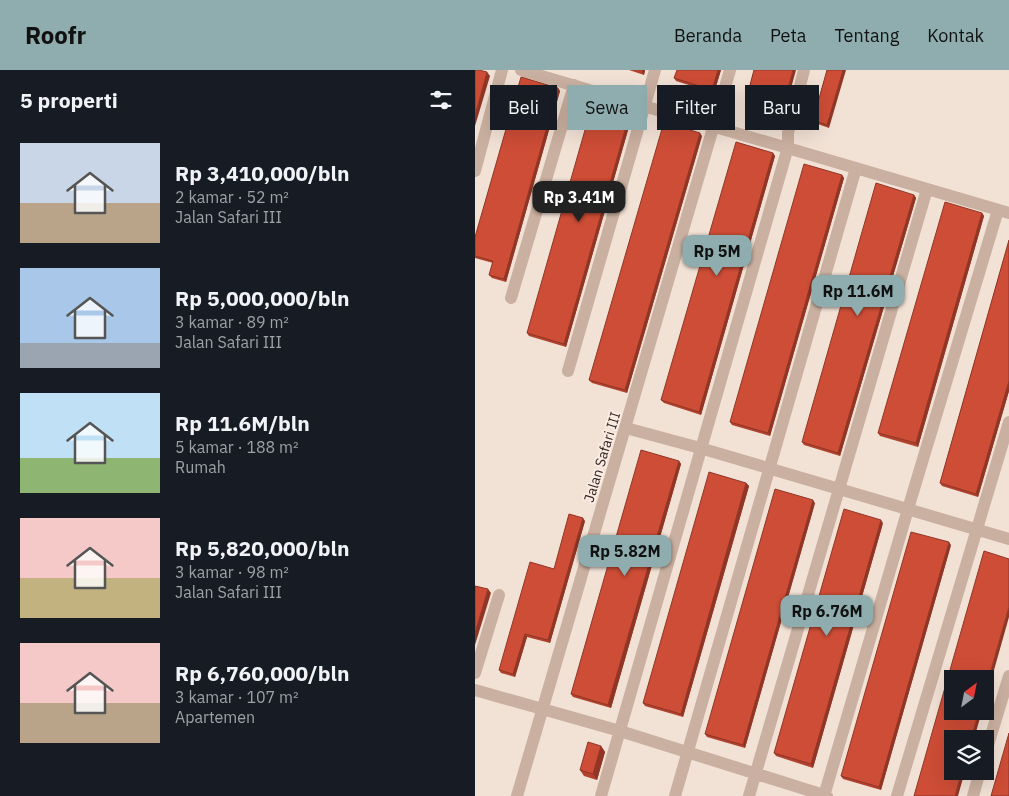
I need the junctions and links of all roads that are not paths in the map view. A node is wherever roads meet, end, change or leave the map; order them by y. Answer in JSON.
{"nodes":[{"id":1,"x":502,"y":70,"type":"edge"},
{"id":2,"x":521,"y":70,"type":"edge"},
{"id":3,"x":655,"y":70,"type":"edge"},
{"id":4,"x":730,"y":70,"type":"edge"},
{"id":5,"x":804,"y":70,"type":"edge"},
{"id":6,"x":574,"y":85,"type":"edge"},
{"id":7,"x":725,"y":85,"type":"edge"},
{"id":8,"x":647,"y":95,"type":"edge"},
{"id":9,"x":567,"y":109,"type":"edge"},
{"id":10,"x":637,"y":130,"type":"edge"},
{"id":11,"x":712,"y":130,"type":"edge"},
{"id":12,"x":727,"y":130,"type":"edge"},
{"id":13,"x":788,"y":147,"type":"junction"},
{"id":14,"x":856,"y":168,"type":"junction"},
{"id":15,"x":475,"y":171,"type":"edge"},
{"id":16,"x":927,"y":189,"type":"junction"},
{"id":17,"x":1004,"y":211,"type":"edge"},
{"id":18,"x":511,"y":298,"type":"dead end"},
{"id":19,"x":568,"y":371,"type":"dead end"},
{"id":20,"x":1009,"y":422,"type":"edge"},
{"id":21,"x":626,"y":428,"type":"junction"},
{"id":22,"x":700,"y":448,"type":"junction"},
{"id":23,"x":769,"y":469,"type":"junction"},
{"id":24,"x":839,"y":488,"type":"junction"},
{"id":25,"x":908,"y":509,"type":"junction"},
{"id":26,"x":977,"y":530,"type":"junction"},
{"id":27,"x":1009,"y":539,"type":"edge"},
{"id":28,"x":499,"y":595,"type":"dead end"},
{"id":29,"x":475,"y":673,"type":"edge"},
{"id":30,"x":1009,"y":676,"type":"edge"},
{"id":31,"x":475,"y":690,"type":"edge"},
{"id":32,"x":542,"y":708,"type":"junction"},
{"id":33,"x":993,"y":730,"type":"edge"},
{"id":34,"x":621,"y":731,"type":"junction"},
{"id":35,"x":689,"y":752,"type":"junction"},
{"id":36,"x":756,"y":774,"type":"junction"},
{"id":37,"x":977,"y":780,"type":"edge"},
{"id":38,"x":517,"y":796,"type":"edge"},
{"id":39,"x":601,"y":796,"type":"edge"},
{"id":40,"x":675,"y":796,"type":"edge"},
{"id":41,"x":749,"y":796,"type":"edge"},
{"id":42,"x":825,"y":796,"type":"edge"},
{"id":43,"x":897,"y":796,"type":"edge"},
{"id":44,"x":973,"y":796,"type":"edge"}],
"edges":[{"from":1,"to":15,"type":"street"},
{"from":2,"to":6,"type":"street"},
{"from":3,"to":8,"type":"street"},
{"from":4,"to":7,"type":"street","name":"Jalan Safari III"},
{"from":5,"to":13,"type":"street"},
{"from":9,"to":18,"type":"street"},
{"from":10,"to":19,"type":"street"},
{"from":11,"to":21,"type":"street","name":"Jalan Safari III"},
{"from":12,"to":13,"type":"street"},
{"from":13,"to":14,"type":"street"},
{"from":13,"to":22,"type":"street"},
{"from":14,"to":16,"type":"street"},
{"from":14,"to":23,"type":"street"},
{"from":16,"to":17,"type":"street"},
{"from":16,"to":24,"type":"street"},
{"from":17,"to":25,"type":"street"},
{"from":20,"to":26,"type":"street"},
{"from":21,"to":22,"type":"street"},
{"from":21,"to":32,"type":"street","name":"Jalan Safari III"},
{"from":22,"to":23,"type":"street"},
{"from":22,"to":34,"type":"street"},
{"from":23,"to":24,"type":"street"},
{"from":23,"to":35,"type":"street"},
{"from":24,"to":25,"type":"street"},
{"from":24,"to":36,"type":"street"},
{"from":25,"to":26,"type":"street"},
{"from":25,"to":42,"type":"street"},
{"from":26,"to":27,"type":"street"},
{"from":26,"to":43,"type":"street"},
{"from":28,"to":29,"type":"street"},
{"from":30,"to":33,"type":"street"},
{"from":31,"to":32,"type":"street"},
{"from":32,"to":34,"type":"street"},
{"from":32,"to":38,"type":"street","name":"Jalan Safari III"},
{"from":34,"to":35,"type":"street"},
{"from":34,"to":39,"type":"street"},
{"from":35,"to":36,"type":"street"},
{"from":35,"to":40,"type":"street"},
{"from":36,"to":41,"type":"street"},
{"from":36,"to":42,"type":"street"},
{"from":37,"to":44,"type":"street"}]}
